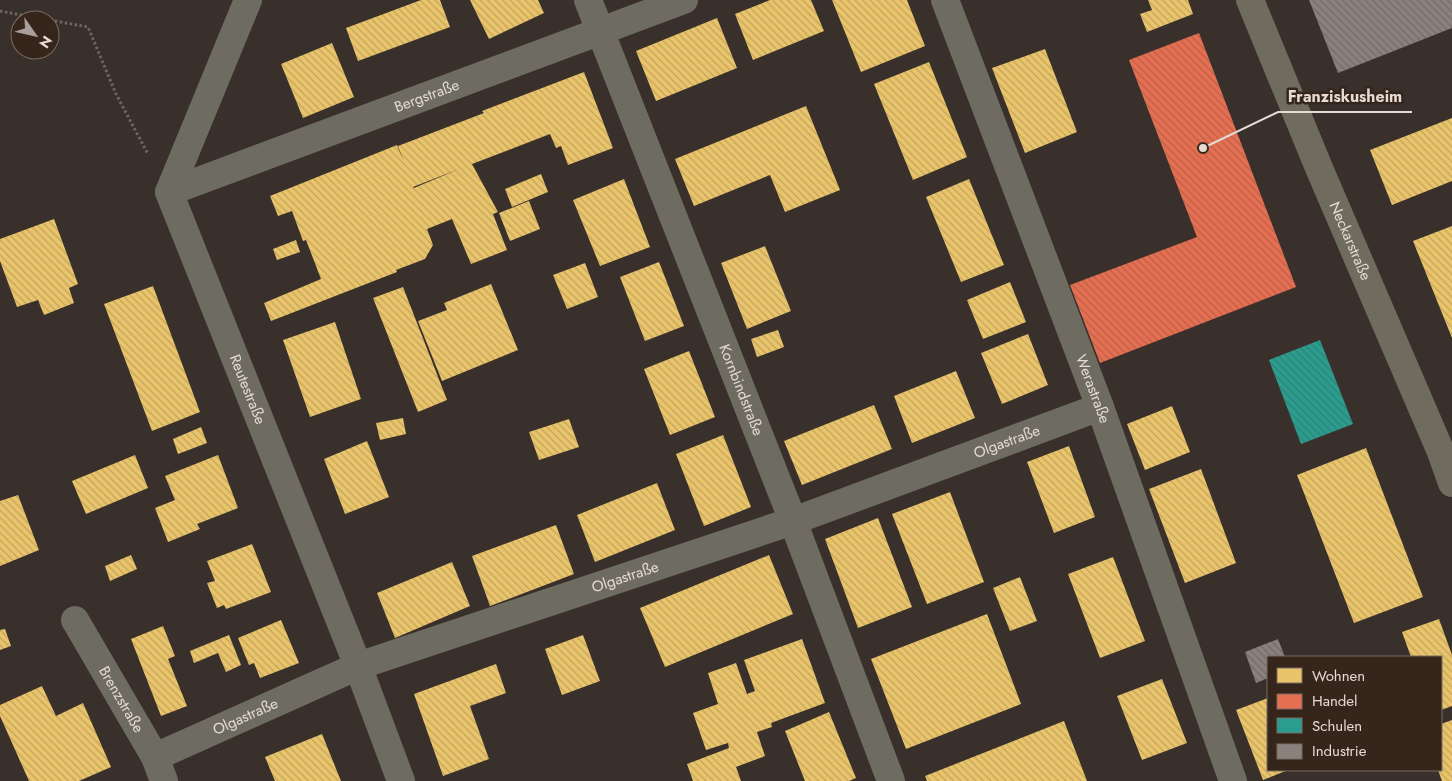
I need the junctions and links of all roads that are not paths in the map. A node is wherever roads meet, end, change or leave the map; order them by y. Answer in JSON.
{"nodes":[{"id":1,"x":248,"y":0,"type":"edge"},
{"id":2,"x":588,"y":0,"type":"edge"},
{"id":3,"x":684,"y":0,"type":"edge"},
{"id":4,"x":945,"y":0,"type":"edge"},
{"id":5,"x":1250,"y":0,"type":"edge"},
{"id":6,"x":600,"y":32,"type":"junction"},
{"id":7,"x":169,"y":192,"type":"junction"},
{"id":8,"x":1100,"y":407,"type":"junction"},
{"id":9,"x":1447,"y":453,"type":"edge"},
{"id":10,"x":1452,"y":483,"type":"edge"},
{"id":11,"x":793,"y":521,"type":"junction"},
{"id":12,"x":76,"y":620,"type":"dead end"},
{"id":13,"x":358,"y":666,"type":"junction"},
{"id":14,"x":159,"y":769,"type":"edge"},
{"id":15,"x":401,"y":781,"type":"edge"},
{"id":16,"x":891,"y":781,"type":"edge"},
{"id":17,"x":1233,"y":781,"type":"edge"}],
"edges":[{"from":1,"to":7,"type":"street"},
{"from":2,"to":6,"type":"street","name":"Kornbindstraße"},
{"from":3,"to":6,"type":"street","name":"Bergstraße"},
{"from":4,"to":8,"type":"street","name":"Werastraße"},
{"from":5,"to":9,"type":"main road","name":"Neckarstraße"},
{"from":6,"to":7,"type":"street","name":"Bergstraße"},
{"from":6,"to":11,"type":"street","name":"Kornbindstraße"},
{"from":7,"to":13,"type":"street","name":"Reutestraße"},
{"from":8,"to":11,"type":"street","name":"Olgastraße"},
{"from":8,"to":17,"type":"street","name":"Werastraße"},
{"from":9,"to":10,"type":"main road","name":"Neckarstraße"},
{"from":11,"to":13,"type":"street","name":"Olgastraße"},
{"from":11,"to":16,"type":"street","name":"Kornbindstraße"},
{"from":12,"to":14,"type":"street","name":"Brenzstraße"},
{"from":13,"to":14,"type":"street","name":"Olgastraße"},
{"from":13,"to":15,"type":"street","name":"Reutestraße"}]}
